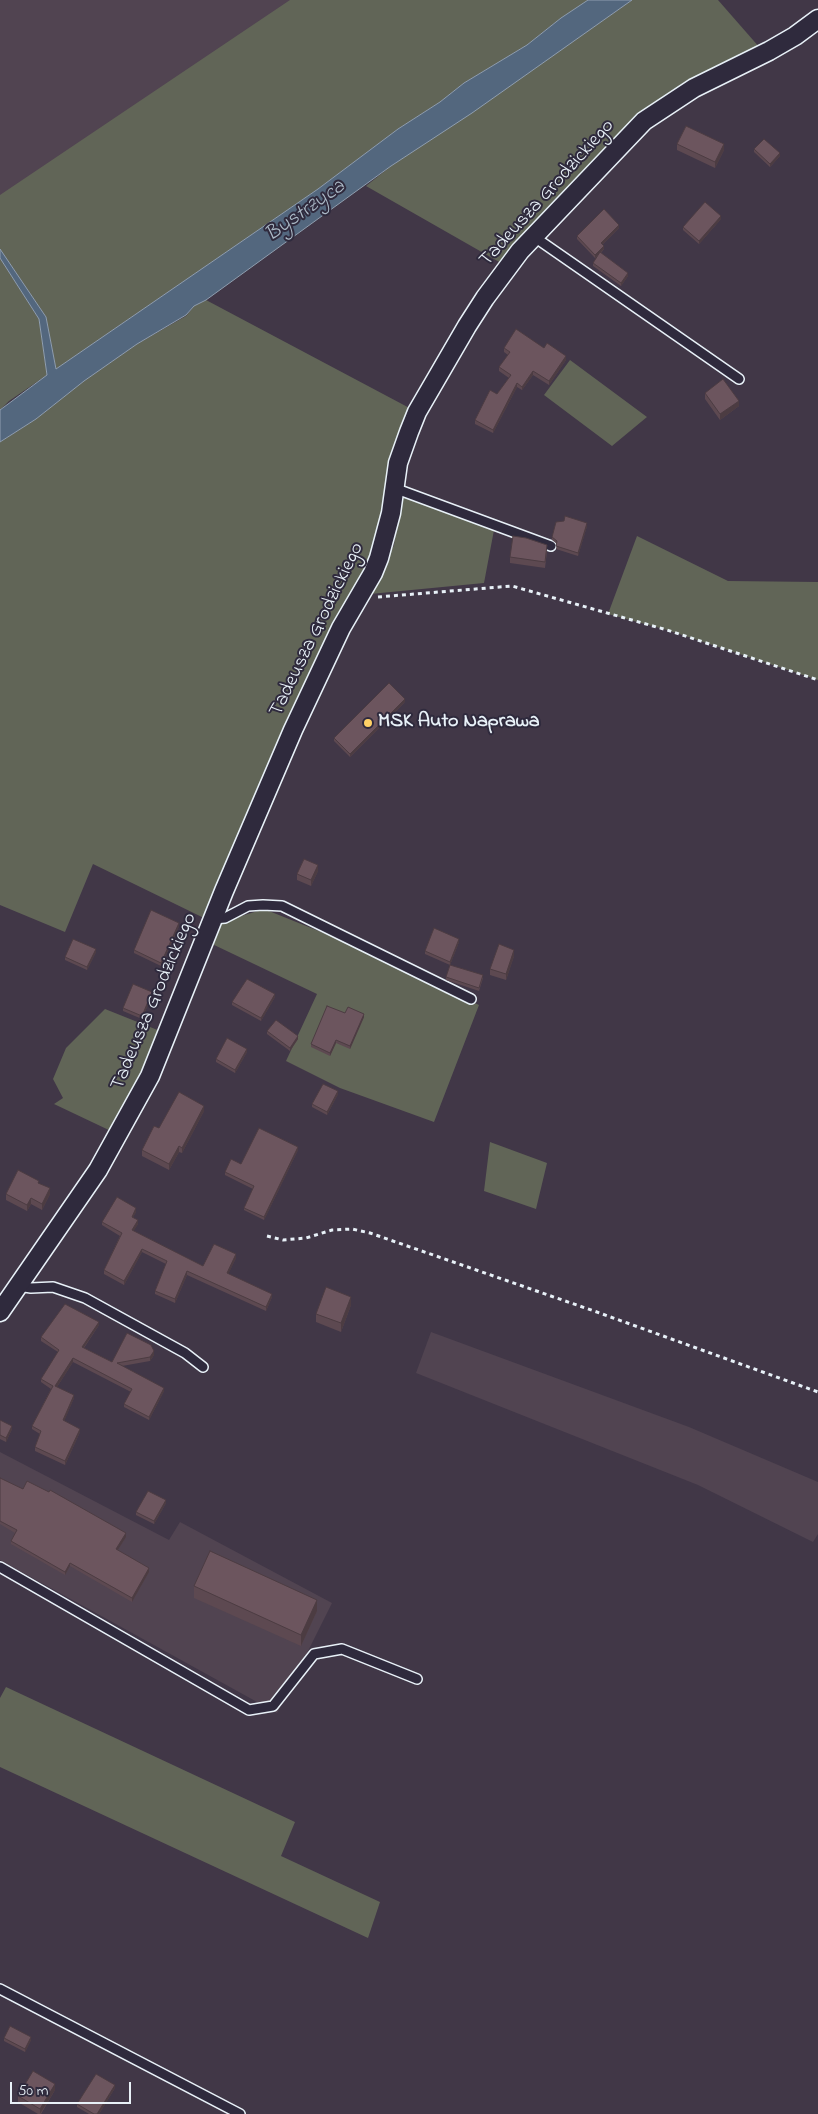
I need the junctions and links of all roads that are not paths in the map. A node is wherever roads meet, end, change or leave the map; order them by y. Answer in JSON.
{"nodes":[{"id":1,"x":818,"y":19,"type":"edge"},
{"id":2,"x":533,"y":236,"type":"junction"},
{"id":3,"x":739,"y":379,"type":"dead end"},
{"id":4,"x":394,"y":488,"type":"junction"},
{"id":5,"x":551,"y":546,"type":"dead end"},
{"id":6,"x":213,"y":919,"type":"junction"},
{"id":7,"x":471,"y":999,"type":"dead end"},
{"id":8,"x":18,"y":1286,"type":"junction"},
{"id":9,"x":0,"y":1312,"type":"edge"},
{"id":10,"x":203,"y":1367,"type":"dead end"},
{"id":11,"x":0,"y":1567,"type":"edge"},
{"id":12,"x":417,"y":1679,"type":"dead end"},
{"id":13,"x":0,"y":1989,"type":"edge"},
{"id":14,"x":240,"y":2114,"type":"edge"}],
"edges":[{"from":1,"to":2,"type":"street","name":"Tadeusza Grodzickiego"},
{"from":2,"to":3,"type":"lane"},
{"from":2,"to":4,"type":"street","name":"Tadeusza Grodzickiego"},
{"from":4,"to":5,"type":"lane"},
{"from":4,"to":6,"type":"street","name":"Tadeusza Grodzickiego"},
{"from":6,"to":7,"type":"lane"},
{"from":6,"to":8,"type":"street","name":"Tadeusza Grodzickiego"},
{"from":8,"to":9,"type":"street","name":"Tadeusza Grodzickiego"},
{"from":8,"to":10,"type":"lane"},
{"from":11,"to":12,"type":"lane"},
{"from":13,"to":14,"type":"lane"}]}
